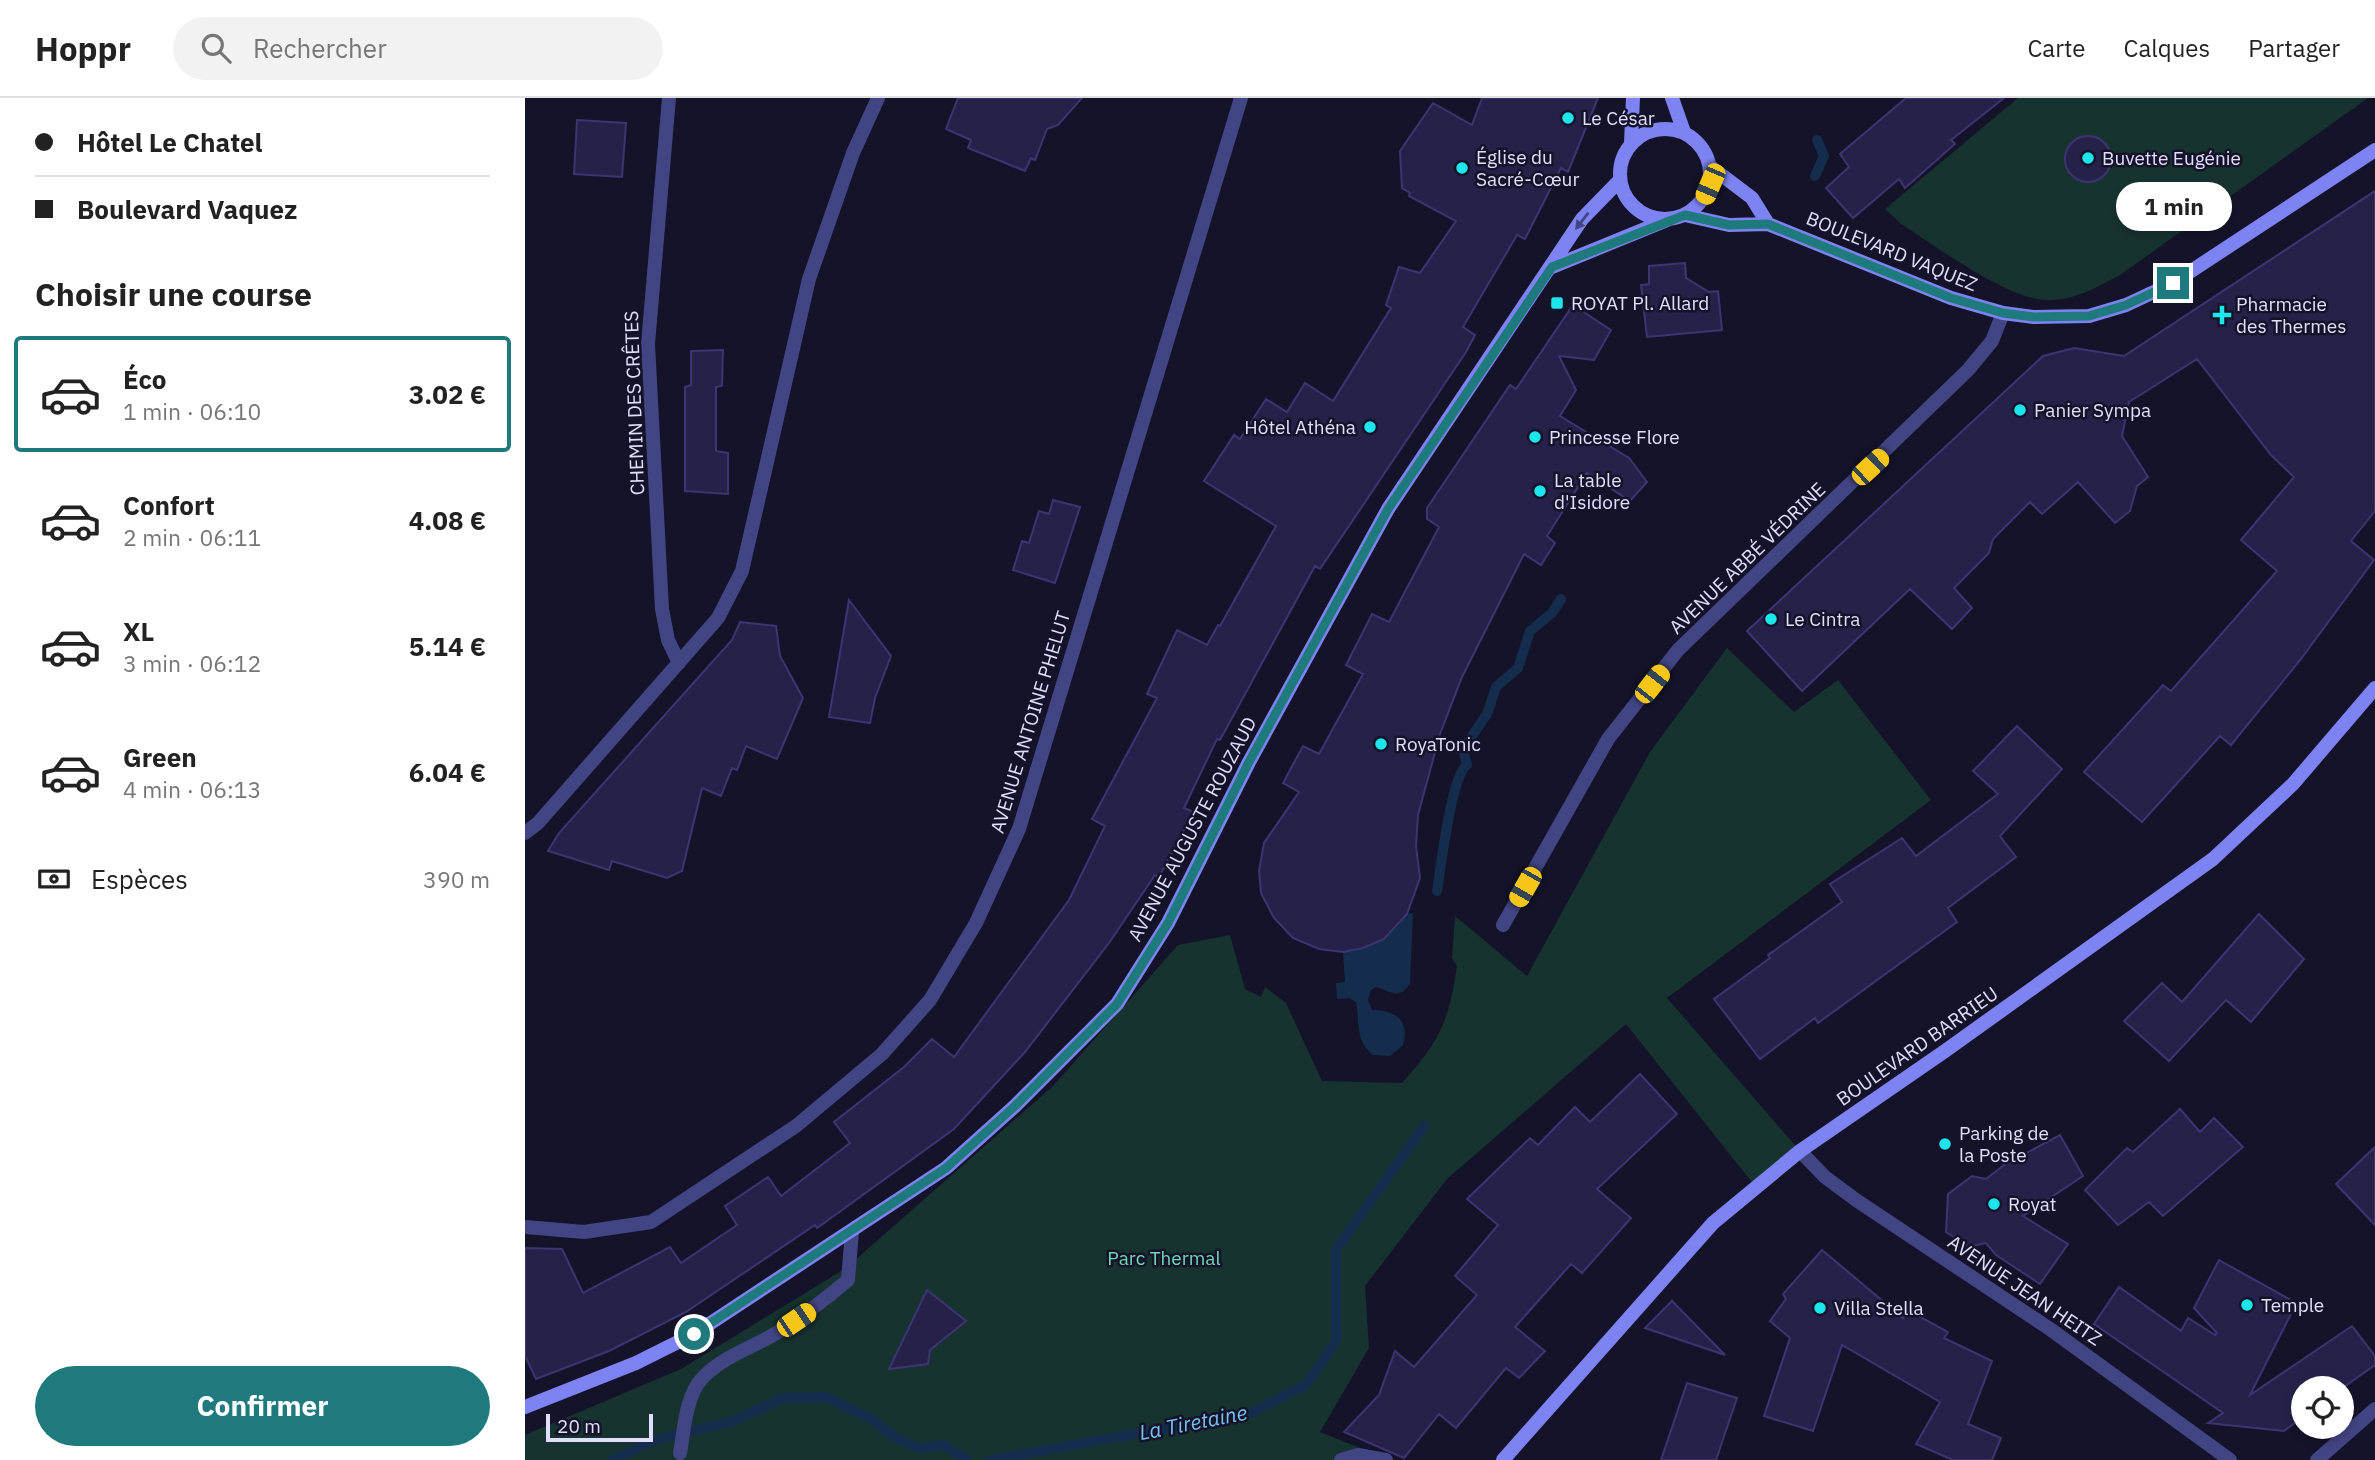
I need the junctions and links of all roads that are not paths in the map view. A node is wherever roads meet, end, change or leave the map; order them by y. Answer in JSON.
{"nodes":[{"id":1,"x":670,"y":98,"type":"edge"},
{"id":2,"x":878,"y":98,"type":"edge"},
{"id":3,"x":1241,"y":98,"type":"edge"},
{"id":4,"x":1633,"y":98,"type":"edge"},
{"id":5,"x":1672,"y":98,"type":"edge"},
{"id":6,"x":1684,"y":132,"type":"junction"},
{"id":7,"x":1631,"y":143,"type":"junction"},
{"id":8,"x":2375,"y":150,"type":"edge"},
{"id":9,"x":1711,"y":167,"type":"junction"},
{"id":10,"x":1620,"y":180,"type":"junction"},
{"id":11,"x":1685,"y":215,"type":"junction"},
{"id":12,"x":1669,"y":219,"type":"junction"},
{"id":13,"x":1768,"y":224,"type":"junction"},
{"id":14,"x":1552,"y":267,"type":"junction"},
{"id":15,"x":2003,"y":313,"type":"junction"},
{"id":16,"x":678,"y":663,"type":"junction"},
{"id":17,"x":2375,"y":688,"type":"edge"},
{"id":18,"x":525,"y":833,"type":"edge"},
{"id":19,"x":1503,"y":925,"type":"dead end"},
{"id":20,"x":1800,"y":1151,"type":"junction"},
{"id":21,"x":525,"y":1227,"type":"edge"},
{"id":22,"x":852,"y":1232,"type":"junction"},
{"id":23,"x":525,"y":1407,"type":"edge"},
{"id":24,"x":2375,"y":1409,"type":"edge"},
{"id":25,"x":680,"y":1453,"type":"dead end"},
{"id":26,"x":1342,"y":1460,"type":"edge"},
{"id":27,"x":1386,"y":1460,"type":"edge"},
{"id":28,"x":1503,"y":1460,"type":"edge"},
{"id":29,"x":2230,"y":1460,"type":"edge"},
{"id":30,"x":2317,"y":1460,"type":"edge"}],
"edges":[{"from":1,"to":16,"type":"street","name":"CHEMIN DES CRÊTES"},
{"from":2,"to":16,"type":"street"},
{"from":3,"to":21,"type":"street","name":"AVENUE ANTOINE PHELUT"},
{"from":4,"to":7,"type":"main road"},
{"from":5,"to":6,"type":"main road"},
{"from":6,"to":7,"type":"main road"},
{"from":6,"to":9,"type":"main road"},
{"from":7,"to":10,"type":"main road"},
{"from":8,"to":15,"type":"main road","name":"BOULEVARD VAQUEZ"},
{"from":9,"to":11,"type":"main road"},
{"from":9,"to":13,"type":"main road"},
{"from":10,"to":12,"type":"main road"},
{"from":10,"to":14,"type":"main road","name":"AVENUE AUGUSTE ROUZAUD","one_way":true},
{"from":11,"to":12,"type":"main road"},
{"from":11,"to":13,"type":"main road"},
{"from":12,"to":14,"type":"main road"},
{"from":13,"to":15,"type":"main road","name":"BOULEVARD VAQUEZ"},
{"from":14,"to":22,"type":"main road","name":"AVENUE AUGUSTE ROUZAUD"},
{"from":15,"to":19,"type":"street","name":"AVENUE ABBÉ VÉDRINE"},
{"from":16,"to":18,"type":"street"},
{"from":17,"to":20,"type":"main road","name":"BOULEVARD BARRIEU"},
{"from":20,"to":28,"type":"main road","name":"BOULEVARD BARRIEU"},
{"from":20,"to":29,"type":"street","name":"AVENUE JEAN HEITZ"},
{"from":22,"to":23,"type":"main road","name":"AVENUE AUGUSTE ROUZAUD"},
{"from":22,"to":25,"type":"street"},
{"from":24,"to":30,"type":"street"},
{"from":26,"to":27,"type":"street"}]}
